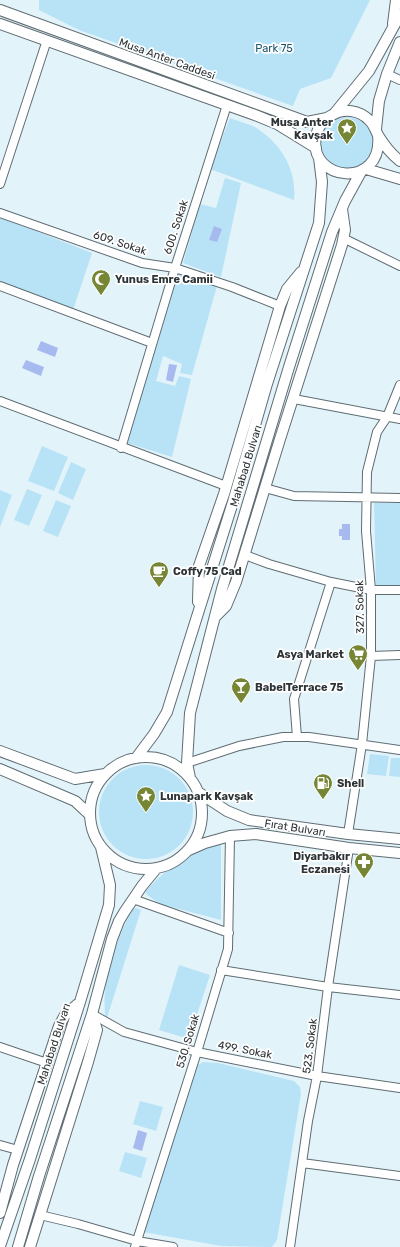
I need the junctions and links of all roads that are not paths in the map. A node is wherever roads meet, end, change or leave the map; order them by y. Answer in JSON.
{"nodes":[{"id":1,"x":396,"y":0,"type":"edge"},
{"id":2,"x":0,"y":10,"type":"edge"},
{"id":3,"x":400,"y":16,"type":"edge"},
{"id":4,"x":0,"y":24,"type":"edge"},
{"id":5,"x":392,"y":31,"type":"junction"},
{"id":6,"x":46,"y":40,"type":"junction"},
{"id":7,"x":400,"y":42,"type":"edge"},
{"id":8,"x":387,"y":74,"type":"junction"},
{"id":9,"x":400,"y":80,"type":"edge"},
{"id":10,"x":227,"y":106,"type":"junction"},
{"id":11,"x":330,"y":116,"type":"junction"},
{"id":12,"x":377,"y":132,"type":"junction"},
{"id":13,"x":316,"y":148,"type":"junction"},
{"id":14,"x":319,"y":158,"type":"junction"},
{"id":15,"x":400,"y":161,"type":"edge"},
{"id":16,"x":364,"y":169,"type":"junction"},
{"id":17,"x":400,"y":179,"type":"edge"},
{"id":18,"x":0,"y":184,"type":"edge"},
{"id":19,"x":342,"y":207,"type":"junction"},
{"id":20,"x":0,"y":213,"type":"edge"},
{"id":21,"x":344,"y":238,"type":"junction"},
{"id":22,"x":306,"y":266,"type":"junction"},
{"id":23,"x":400,"y":266,"type":"edge"},
{"id":24,"x":175,"y":268,"type":"junction"},
{"id":25,"x":0,"y":286,"type":"edge"},
{"id":26,"x":280,"y":306,"type":"junction"},
{"id":27,"x":152,"y":343,"type":"junction"},
{"id":28,"x":400,"y":385,"type":"edge"},
{"id":29,"x":294,"y":399,"type":"junction"},
{"id":30,"x":0,"y":401,"type":"edge"},
{"id":31,"x":387,"y":417,"type":"junction"},
{"id":32,"x":400,"y":419,"type":"edge"},
{"id":33,"x":122,"y":448,"type":"junction"},
{"id":34,"x":226,"y":486,"type":"junction"},
{"id":35,"x":265,"y":488,"type":"junction"},
{"id":36,"x":367,"y":497,"type":"junction"},
{"id":37,"x":400,"y":498,"type":"edge"},
{"id":38,"x":245,"y":555,"type":"junction"},
{"id":39,"x":331,"y":582,"type":"junction"},
{"id":40,"x":371,"y":590,"type":"junction"},
{"id":41,"x":400,"y":590,"type":"edge"},
{"id":42,"x":198,"y":614,"type":"junction"},
{"id":43,"x":215,"y":617,"type":"junction"},
{"id":44,"x":400,"y":655,"type":"edge"},
{"id":45,"x":371,"y":656,"type":"junction"},
{"id":46,"x":297,"y":737,"type":"junction"},
{"id":47,"x":362,"y":744,"type":"junction"},
{"id":48,"x":400,"y":750,"type":"edge"},
{"id":49,"x":0,"y":751,"type":"edge"},
{"id":50,"x":136,"y":758,"type":"junction"},
{"id":51,"x":187,"y":763,"type":"junction"},
{"id":52,"x":0,"y":769,"type":"edge"},
{"id":53,"x":105,"y":774,"type":"junction"},
{"id":54,"x":190,"y":778,"type":"junction"},
{"id":55,"x":198,"y":792,"type":"junction"},
{"id":56,"x":89,"y":814,"type":"junction"},
{"id":57,"x":259,"y":822,"type":"junction"},
{"id":58,"x":256,"y":834,"type":"junction"},
{"id":59,"x":348,"y":834,"type":"junction"},
{"id":60,"x":230,"y":836,"type":"junction"},
{"id":61,"x":400,"y":839,"type":"edge"},
{"id":62,"x":101,"y":847,"type":"junction"},
{"id":63,"x":349,"y":848,"type":"junction"},
{"id":64,"x":189,"y":850,"type":"junction"},
{"id":65,"x":400,"y":853,"type":"edge"},
{"id":66,"x":156,"y":868,"type":"junction"},
{"id":67,"x":132,"y":899,"type":"junction"},
{"id":68,"x":229,"y":933,"type":"junction"},
{"id":69,"x":221,"y":970,"type":"junction"},
{"id":70,"x":328,"y":987,"type":"junction"},
{"id":71,"x":400,"y":995,"type":"edge"},
{"id":72,"x":80,"y":1002,"type":"junction"},
{"id":73,"x":92,"y":1014,"type":"junction"},
{"id":74,"x":0,"y":1047,"type":"edge"},
{"id":75,"x":197,"y":1052,"type":"junction"},
{"id":76,"x":47,"y":1063,"type":"junction"},
{"id":77,"x":317,"y":1076,"type":"junction"},
{"id":78,"x":400,"y":1088,"type":"edge"},
{"id":79,"x":0,"y":1145,"type":"edge"},
{"id":80,"x":18,"y":1150,"type":"junction"},
{"id":81,"x":302,"y":1162,"type":"junction"},
{"id":82,"x":400,"y":1176,"type":"edge"},
{"id":83,"x":0,"y":1213,"type":"edge"},
{"id":84,"x":40,"y":1215,"type":"junction"},
{"id":85,"x":136,"y":1244,"type":"edge"},
{"id":86,"x":0,"y":1246,"type":"edge"},
{"id":87,"x":18,"y":1247,"type":"edge"},
{"id":88,"x":30,"y":1247,"type":"edge"},
{"id":89,"x":173,"y":1247,"type":"edge"},
{"id":90,"x":290,"y":1247,"type":"edge"}],
"edges":[{"from":1,"to":5,"type":"main road"},
{"from":2,"to":11,"type":"main road","name":"Musa Anter Caddesi"},
{"from":3,"to":5,"type":"main road"},
{"from":4,"to":6,"type":"main road"},
{"from":5,"to":11,"type":"main road"},
{"from":6,"to":10,"type":"main road"},
{"from":6,"to":18,"type":"street"},
{"from":7,"to":8,"type":"main road"},
{"from":8,"to":9,"type":"street"},
{"from":8,"to":12,"type":"main road"},
{"from":10,"to":13,"type":"main road"},
{"from":10,"to":24,"type":"street","name":"600. Sokak"},
{"from":11,"to":12,"type":"main road"},
{"from":11,"to":13,"type":"main road"},
{"from":12,"to":15,"type":"main road"},
{"from":12,"to":16,"type":"main road"},
{"from":13,"to":14,"type":"main road"},
{"from":14,"to":16,"type":"main road"},
{"from":14,"to":22,"type":"main road","name":"Mahabad Bulvarı"},
{"from":16,"to":17,"type":"main road"},
{"from":16,"to":19,"type":"main road","name":"Mahabad Bulvarı"},
{"from":19,"to":21,"type":"main road"},
{"from":19,"to":43,"type":"main road","name":"Mahabad Bulvarı"},
{"from":20,"to":24,"type":"street","name":"609. Sokak"},
{"from":21,"to":23,"type":"street"},
{"from":21,"to":29,"type":"main road"},
{"from":22,"to":26,"type":"main road"},
{"from":22,"to":42,"type":"main road","name":"Mahabad Bulvarı"},
{"from":24,"to":26,"type":"street","name":"609. Sokak"},
{"from":24,"to":27,"type":"street","name":"600. Sokak"},
{"from":25,"to":27,"type":"street"},
{"from":26,"to":34,"type":"main road"},
{"from":27,"to":33,"type":"street","name":"600. Sokak"},
{"from":28,"to":31,"type":"street","name":"327. Sokak"},
{"from":29,"to":31,"type":"street"},
{"from":29,"to":35,"type":"main road"},
{"from":30,"to":33,"type":"street"},
{"from":31,"to":32,"type":"street"},
{"from":31,"to":36,"type":"street","name":"327. Sokak"},
{"from":33,"to":34,"type":"street"},
{"from":34,"to":42,"type":"main road"},
{"from":35,"to":36,"type":"street"},
{"from":35,"to":38,"type":"main road"},
{"from":36,"to":37,"type":"street"},
{"from":36,"to":40,"type":"street","name":"327. Sokak"},
{"from":38,"to":39,"type":"street"},
{"from":38,"to":43,"type":"main road"},
{"from":39,"to":40,"type":"street"},
{"from":39,"to":46,"type":"street"},
{"from":40,"to":41,"type":"street"},
{"from":40,"to":45,"type":"street","name":"327. Sokak"},
{"from":42,"to":50,"type":"main road","name":"Mahabad Bulvarı"},
{"from":43,"to":51,"type":"main road","name":"Mahabad Bulvarı"},
{"from":44,"to":45,"type":"street"},
{"from":45,"to":47,"type":"street","name":"327. Sokak"},
{"from":46,"to":47,"type":"street"},
{"from":46,"to":51,"type":"street"},
{"from":47,"to":48,"type":"street"},
{"from":47,"to":59,"type":"street","name":"327. Sokak"},
{"from":49,"to":53,"type":"main road"},
{"from":50,"to":53,"type":"main road"},
{"from":50,"to":54,"type":"main road"},
{"from":51,"to":54,"type":"main road","name":"Mahabad Bulvarı"},
{"from":52,"to":56,"type":"main road"},
{"from":53,"to":56,"type":"main road"},
{"from":54,"to":55,"type":"main road"},
{"from":55,"to":57,"type":"main road","name":"Fırat Bulvarı"},
{"from":55,"to":64,"type":"main road"},
{"from":56,"to":62,"type":"main road"},
{"from":57,"to":58,"type":"main road"},
{"from":57,"to":59,"type":"main road","name":"Fırat Bulvarı"},
{"from":58,"to":60,"type":"main road","name":"Fırat Bulvarı"},
{"from":58,"to":63,"type":"main road","name":"Fırat Bulvarı"},
{"from":59,"to":61,"type":"main road","name":"Fırat Bulvarı"},
{"from":60,"to":64,"type":"main road","name":"Fırat Bulvarı"},
{"from":60,"to":68,"type":"street","name":"530. Sokak"},
{"from":62,"to":66,"type":"main road"},
{"from":62,"to":72,"type":"main road","name":"Mahabad Bulvarı"},
{"from":63,"to":65,"type":"main road","name":"Fırat Bulvarı"},
{"from":63,"to":70,"type":"street","name":"523. Sokak"},
{"from":64,"to":66,"type":"main road"},
{"from":66,"to":67,"type":"main road"},
{"from":67,"to":68,"type":"street"},
{"from":67,"to":73,"type":"main road"},
{"from":68,"to":69,"type":"street","name":"530. Sokak"},
{"from":69,"to":70,"type":"street"},
{"from":69,"to":75,"type":"street","name":"530. Sokak"},
{"from":70,"to":71,"type":"street"},
{"from":70,"to":77,"type":"street","name":"523. Sokak"},
{"from":72,"to":76,"type":"main road"},
{"from":72,"to":86,"type":"main road","name":"Mahabad Bulvarı"},
{"from":73,"to":75,"type":"street","name":"499. Sokak"},
{"from":73,"to":84,"type":"main road"},
{"from":73,"to":87,"type":"main road"},
{"from":74,"to":76,"type":"street"},
{"from":75,"to":77,"type":"street","name":"499. Sokak"},
{"from":75,"to":85,"type":"street","name":"530. Sokak"},
{"from":76,"to":80,"type":"main road"},
{"from":77,"to":78,"type":"street","name":"499. Sokak"},
{"from":77,"to":81,"type":"street","name":"523. Sokak"},
{"from":79,"to":80,"type":"street"},
{"from":80,"to":83,"type":"main road"},
{"from":81,"to":82,"type":"street"},
{"from":81,"to":90,"type":"street","name":"523. Sokak"},
{"from":84,"to":85,"type":"street"},
{"from":84,"to":88,"type":"main road"},
{"from":85,"to":89,"type":"street"}]}
